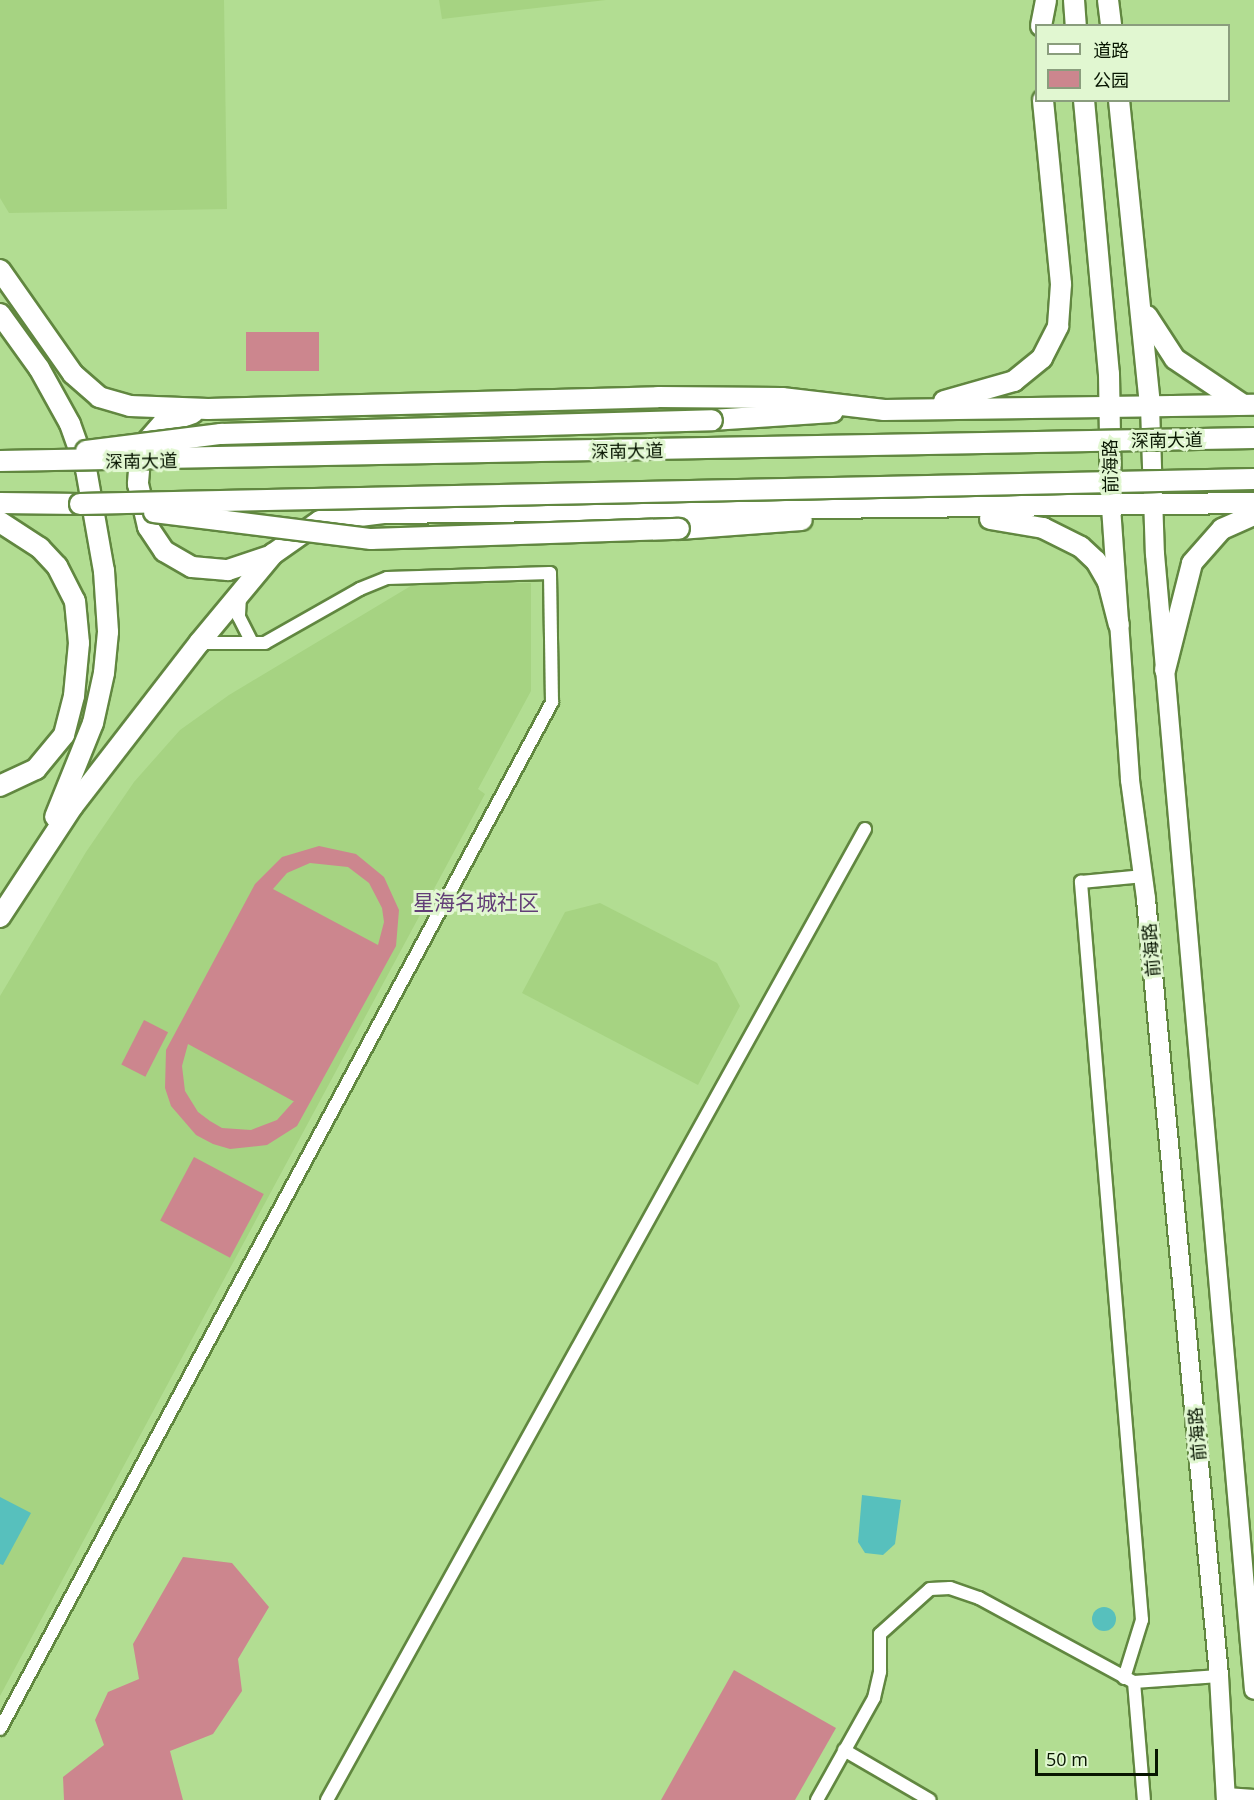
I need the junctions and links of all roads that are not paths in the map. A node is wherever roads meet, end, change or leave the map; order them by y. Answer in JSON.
{"nodes":[{"id":1,"x":1035,"y":0,"type":"edge"},
{"id":2,"x":1046,"y":0,"type":"edge"},
{"id":3,"x":1074,"y":0,"type":"edge"},
{"id":4,"x":1108,"y":0,"type":"edge"},
{"id":5,"x":1039,"y":24,"type":"edge"},
{"id":6,"x":1040,"y":24,"type":"edge"},
{"id":7,"x":1076,"y":24,"type":"edge"},
{"id":8,"x":1111,"y":24,"type":"edge"},
{"id":9,"x":1043,"y":102,"type":"edge"},
{"id":10,"x":1084,"y":102,"type":"edge"},
{"id":11,"x":1119,"y":102,"type":"edge"},
{"id":12,"x":0,"y":270,"type":"edge"},
{"id":13,"x":1142,"y":309,"type":"junction"},
{"id":14,"x":0,"y":314,"type":"edge"},
{"id":15,"x":1249,"y":405,"type":"edge"},
{"id":16,"x":1150,"y":406,"type":"junction"},
{"id":17,"x":1109,"y":407,"type":"junction"},
{"id":18,"x":208,"y":409,"type":"junction"},
{"id":19,"x":890,"y":410,"type":"junction"},
{"id":20,"x":1254,"y":438,"type":"edge"},
{"id":21,"x":0,"y":460,"type":"edge"},
{"id":22,"x":1254,"y":478,"type":"edge"},
{"id":23,"x":0,"y":503,"type":"edge"},
{"id":24,"x":80,"y":504,"type":"junction"},
{"id":25,"x":1254,"y":504,"type":"edge"},
{"id":26,"x":1154,"y":506,"type":"junction"},
{"id":27,"x":1111,"y":507,"type":"junction"},
{"id":28,"x":914,"y":510,"type":"junction"},
{"id":29,"x":1254,"y":515,"type":"edge"},
{"id":30,"x":0,"y":522,"type":"edge"},
{"id":31,"x":273,"y":554,"type":"junction"},
{"id":32,"x":240,"y":594,"type":"junction"},
{"id":33,"x":1119,"y":625,"type":"junction"},
{"id":34,"x":252,"y":642,"type":"junction"},
{"id":35,"x":199,"y":643,"type":"junction"},
{"id":36,"x":1165,"y":670,"type":"junction"},
{"id":37,"x":0,"y":786,"type":"edge"},
{"id":38,"x":865,"y":829,"type":"dead end"},
{"id":39,"x":36,"y":861,"type":"junction"},
{"id":40,"x":1144,"y":876,"type":"junction"},
{"id":41,"x":0,"y":917,"type":"edge"},
{"id":42,"x":1219,"y":1676,"type":"junction"},
{"id":43,"x":1129,"y":1680,"type":"junction"},
{"id":44,"x":1254,"y":1690,"type":"edge"},
{"id":45,"x":0,"y":1729,"type":"edge"},
{"id":46,"x":844,"y":1750,"type":"junction"},
{"id":47,"x":1226,"y":1798,"type":"edge"},
{"id":48,"x":1254,"y":1799,"type":"edge"},
{"id":49,"x":327,"y":1800,"type":"edge"},
{"id":50,"x":817,"y":1800,"type":"edge"},
{"id":51,"x":930,"y":1800,"type":"edge"},
{"id":52,"x":1144,"y":1800,"type":"edge"}],
"edges":[{"from":1,"to":5,"type":"street"},
{"from":2,"to":6,"type":"main road"},
{"from":3,"to":7,"type":"main road"},
{"from":4,"to":8,"type":"main road"},
{"from":9,"to":19,"type":"main road"},
{"from":10,"to":17,"type":"main road","name":"前海路"},
{"from":11,"to":13,"type":"main road","name":"前海路"},
{"from":12,"to":18,"type":"main road"},
{"from":13,"to":15,"type":"main road"},
{"from":13,"to":16,"type":"main road","name":"前海路"},
{"from":14,"to":39,"type":"main road"},
{"from":15,"to":16,"type":"main road","name":"深南大道"},
{"from":16,"to":17,"type":"main road","name":"深南大道"},
{"from":16,"to":26,"type":"main road","name":"前海路"},
{"from":17,"to":19,"type":"main road","name":"深南大道"},
{"from":17,"to":27,"type":"main road","name":"前海路"},
{"from":18,"to":19,"type":"main road","name":"深南大道"},
{"from":18,"to":31,"type":"main road"},
{"from":19,"to":21,"type":"main road","bridge":true},
{"from":20,"to":21,"type":"main road","name":"深南大道","bridge":true},
{"from":22,"to":24,"type":"main road","bridge":true},
{"from":23,"to":24,"type":"main road"},
{"from":24,"to":28,"type":"main road","bridge":true},
{"from":25,"to":26,"type":"main road"},
{"from":26,"to":27,"type":"main road"},
{"from":26,"to":36,"type":"main road","name":"前海路"},
{"from":27,"to":28,"type":"main road"},
{"from":27,"to":33,"type":"main road","name":"前海路"},
{"from":28,"to":31,"type":"main road"},
{"from":28,"to":33,"type":"main road"},
{"from":29,"to":36,"type":"main road"},
{"from":30,"to":37,"type":"main road"},
{"from":31,"to":32,"type":"main road"},
{"from":32,"to":34,"type":"street"},
{"from":32,"to":35,"type":"main road"},
{"from":33,"to":40,"type":"main road","name":"前海路"},
{"from":34,"to":35,"type":"street"},
{"from":34,"to":45,"type":"street"},
{"from":35,"to":39,"type":"main road"},
{"from":36,"to":44,"type":"main road","name":"前海路"},
{"from":38,"to":49,"type":"street"},
{"from":39,"to":41,"type":"main road"},
{"from":40,"to":42,"type":"main road","name":"前海路"},
{"from":40,"to":43,"type":"street"},
{"from":42,"to":43,"type":"street"},
{"from":42,"to":47,"type":"main road","name":"前海路"},
{"from":43,"to":46,"type":"street"},
{"from":43,"to":52,"type":"street"},
{"from":46,"to":50,"type":"street"},
{"from":46,"to":51,"type":"street"},
{"from":47,"to":48,"type":"main road"}]}
